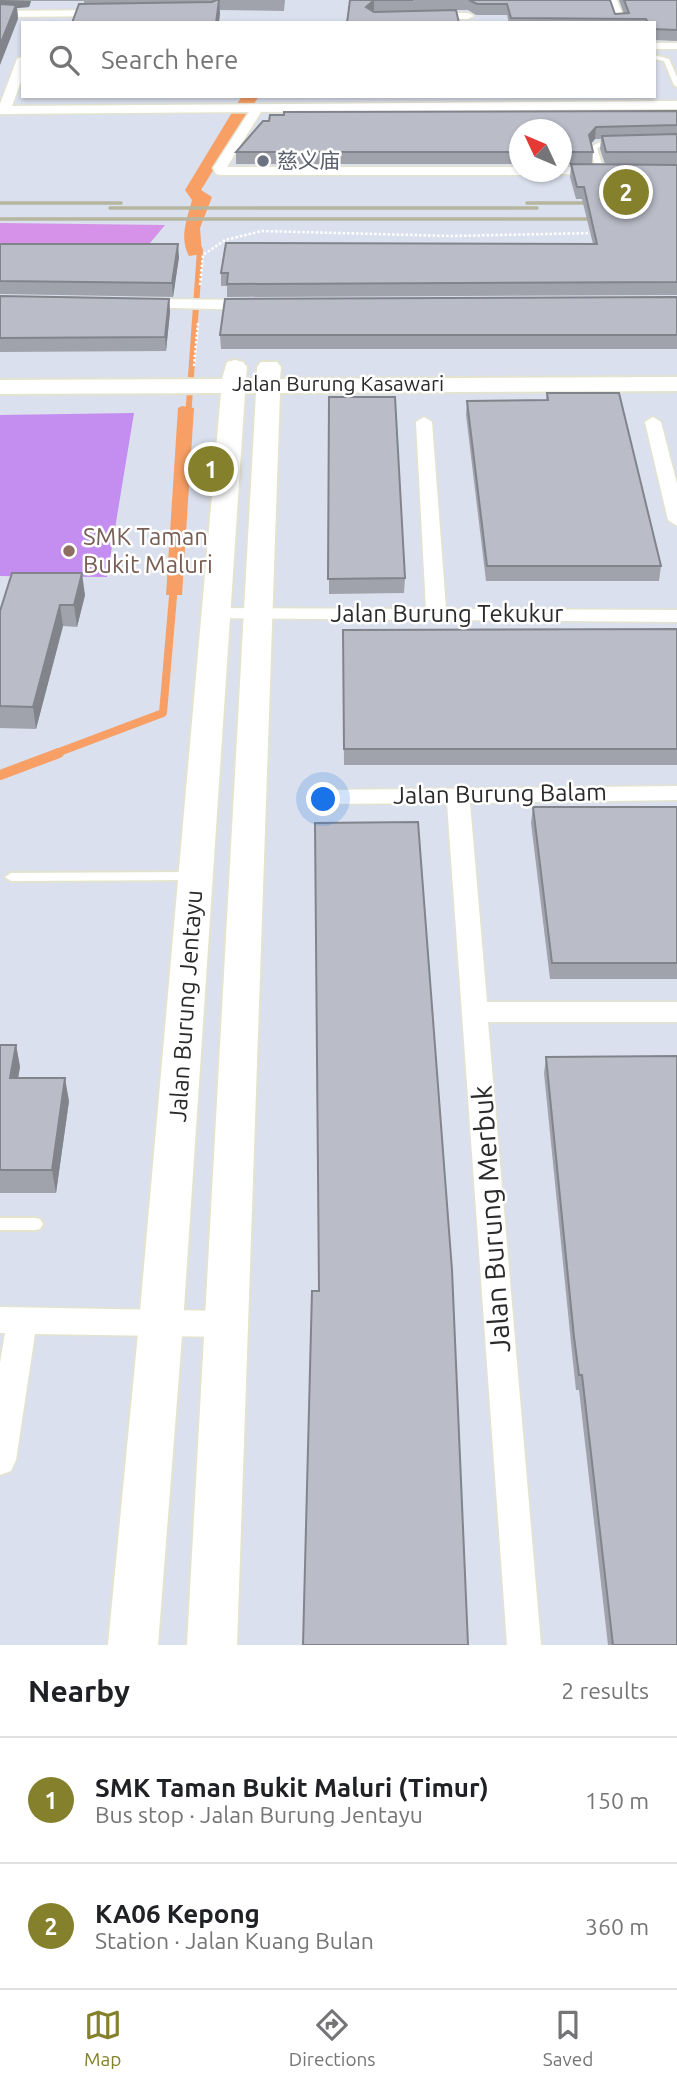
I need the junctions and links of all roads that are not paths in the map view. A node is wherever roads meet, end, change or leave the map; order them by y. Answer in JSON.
{"nodes":[{"id":1,"x":466,"y":0,"type":"edge"},
{"id":2,"x":612,"y":0,"type":"edge"},
{"id":3,"x":119,"y":13,"type":"edge"},
{"id":4,"x":0,"y":14,"type":"edge"},
{"id":5,"x":414,"y":16,"type":"edge"},
{"id":6,"x":38,"y":18,"type":"edge"},
{"id":7,"x":469,"y":19,"type":"edge"},
{"id":8,"x":620,"y":21,"type":"edge"},
{"id":9,"x":656,"y":46,"type":"edge"},
{"id":10,"x":677,"y":46,"type":"edge"},
{"id":11,"x":656,"y":57,"type":"edge"},
{"id":12,"x":21,"y":64,"type":"edge"},
{"id":13,"x":677,"y":85,"type":"edge"},
{"id":14,"x":677,"y":92,"type":"edge"},
{"id":15,"x":656,"y":97,"type":"edge"},
{"id":16,"x":653,"y":98,"type":"edge"},
{"id":17,"x":677,"y":104,"type":"edge"},
{"id":18,"x":2,"y":110,"type":"edge"},
{"id":19,"x":255,"y":112,"type":"junction"},
{"id":20,"x":677,"y":117,"type":"edge"},
{"id":21,"x":629,"y":142,"type":"edge"},
{"id":22,"x":509,"y":171,"type":"edge"},
{"id":23,"x":572,"y":171,"type":"edge"},
{"id":24,"x":607,"y":171,"type":"joint"},
{"id":25,"x":124,"y":303,"type":"edge"},
{"id":26,"x":266,"y":305,"type":"edge"},
{"id":27,"x":0,"y":367,"type":"edge"},
{"id":28,"x":677,"y":368,"type":"edge"},
{"id":29,"x":235,"y":375,"type":"junction"},
{"id":30,"x":269,"y":375,"type":"junction"},
{"id":31,"x":159,"y":377,"type":"junction"},
{"id":32,"x":677,"y":384,"type":"edge"},
{"id":33,"x":0,"y":387,"type":"edge"},
{"id":34,"x":424,"y":422,"type":"dead end"},
{"id":35,"x":653,"y":422,"type":"dead end"},
{"id":36,"x":677,"y":520,"type":"edge"},
{"id":37,"x":217,"y":614,"type":"junction"},
{"id":38,"x":260,"y":614,"type":"junction"},
{"id":39,"x":436,"y":614,"type":"junction"},
{"id":40,"x":677,"y":616,"type":"edge"},
{"id":41,"x":677,"y":793,"type":"edge"},
{"id":42,"x":458,"y":794,"type":"junction"},
{"id":43,"x":323,"y":797,"type":"dead end"},
{"id":44,"x":196,"y":876,"type":"junction"},
{"id":45,"x":11,"y":877,"type":"dead end"},
{"id":46,"x":476,"y":1012,"type":"junction"},
{"id":47,"x":677,"y":1012,"type":"edge"},
{"id":48,"x":0,"y":1223,"type":"edge"},
{"id":49,"x":35,"y":1224,"type":"dead end"},
{"id":50,"x":11,"y":1321,"type":"edge"},
{"id":51,"x":161,"y":1323,"type":"junction"},
{"id":52,"x":226,"y":1324,"type":"junction"},
{"id":53,"x":0,"y":1460,"type":"edge"},
{"id":54,"x":133,"y":1645,"type":"edge"},
{"id":55,"x":212,"y":1645,"type":"edge"},
{"id":56,"x":524,"y":1645,"type":"edge"}],
"edges":[{"from":1,"to":7,"type":"street"},
{"from":2,"to":8,"type":"street"},
{"from":3,"to":6,"type":"street"},
{"from":4,"to":6,"type":"street"},
{"from":5,"to":7,"type":"street"},
{"from":9,"to":10,"type":"street"},
{"from":11,"to":13,"type":"lane"},
{"from":12,"to":18,"type":"street"},
{"from":14,"to":15,"type":"street"},
{"from":16,"to":17,"type":"street"},
{"from":16,"to":19,"type":"street"},
{"from":18,"to":19,"type":"street"},
{"from":19,"to":20,"type":"street"},
{"from":19,"to":22,"type":"street"},
{"from":21,"to":24,"type":"lane"},
{"from":23,"to":24,"type":"street"},
{"from":25,"to":26,"type":"street"},
{"from":27,"to":31,"type":"street","name":"Jalan Burung Kasawari"},
{"from":28,"to":30,"type":"street","name":"Jalan Burung Kasawari"},
{"from":29,"to":30,"type":"street","name":"Jalan Burung Kasawari"},
{"from":29,"to":31,"type":"street","name":"Jalan Burung Kasawari"},
{"from":29,"to":37,"type":"street","name":"Jalan Burung Jentayu"},
{"from":30,"to":32,"type":"street","name":"Jalan Burung Kasawari"},
{"from":30,"to":38,"type":"street"},
{"from":31,"to":33,"type":"street","name":"Jalan Burung Kasawari"},
{"from":34,"to":39,"type":"street"},
{"from":35,"to":36,"type":"street"},
{"from":37,"to":38,"type":"street","name":"Jalan Burung Tekukur"},
{"from":37,"to":44,"type":"street","name":"Jalan Burung Jentayu"},
{"from":38,"to":39,"type":"street","name":"Jalan Burung Tekukur"},
{"from":38,"to":52,"type":"street"},
{"from":39,"to":40,"type":"street","name":"Jalan Burung Tekukur"},
{"from":41,"to":42,"type":"street","name":"Jalan Burung Balam"},
{"from":42,"to":43,"type":"street","name":"Jalan Burung Balam"},
{"from":42,"to":46,"type":"street","name":"Jalan Burung Merbuk"},
{"from":44,"to":45,"type":"lane"},
{"from":44,"to":51,"type":"street","name":"Jalan Burung Jentayu"},
{"from":46,"to":47,"type":"street"},
{"from":46,"to":56,"type":"street","name":"Jalan Burung Merbuk"},
{"from":48,"to":49,"type":"lane"},
{"from":50,"to":51,"type":"street"},
{"from":50,"to":53,"type":"street"},
{"from":51,"to":52,"type":"street"},
{"from":51,"to":54,"type":"street","name":"Jalan Burung Jentayu"},
{"from":52,"to":55,"type":"street"}]}
